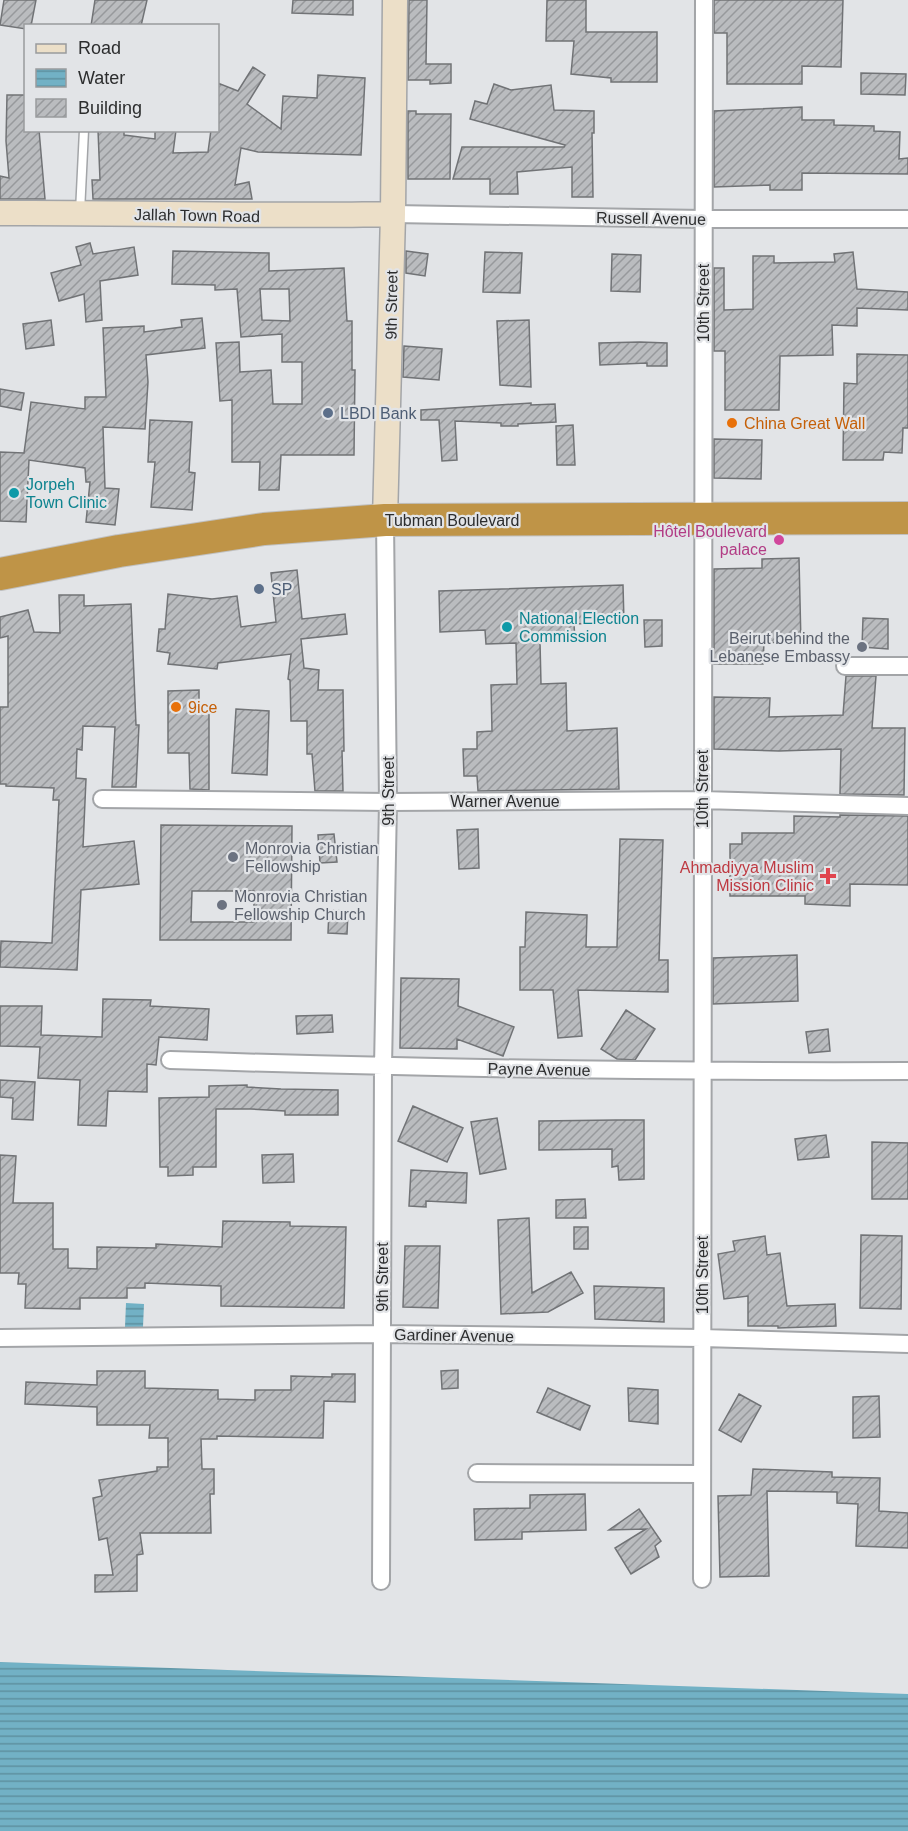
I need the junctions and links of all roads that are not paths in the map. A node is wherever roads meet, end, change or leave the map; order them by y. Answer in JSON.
{"nodes":[{"id":1,"x":395,"y":0,"type":"edge"},
{"id":2,"x":704,"y":0,"type":"edge"},
{"id":3,"x":84,"y":132,"type":"edge"},
{"id":4,"x":0,"y":213,"type":"edge"},
{"id":5,"x":80,"y":213,"type":"junction"},
{"id":6,"x":393,"y":214,"type":"junction"},
{"id":7,"x":703,"y":219,"type":"junction"},
{"id":8,"x":908,"y":219,"type":"edge"},
{"id":9,"x":908,"y":518,"type":"edge"},
{"id":10,"x":703,"y":519,"type":"junction"},
{"id":11,"x":385,"y":520,"type":"junction"},
{"id":12,"x":0,"y":574,"type":"edge"},
{"id":13,"x":845,"y":666,"type":"dead end"},
{"id":14,"x":908,"y":666,"type":"edge"},
{"id":15,"x":102,"y":799,"type":"dead end"},
{"id":16,"x":702,"y":800,"type":"junction"},
{"id":17,"x":388,"y":802,"type":"junction"},
{"id":18,"x":908,"y":806,"type":"edge"},
{"id":19,"x":170,"y":1060,"type":"dead end"},
{"id":20,"x":384,"y":1066,"type":"junction"},
{"id":21,"x":908,"y":1071,"type":"edge"},
{"id":22,"x":702,"y":1072,"type":"junction"},
{"id":23,"x":382,"y":1334,"type":"junction"},
{"id":24,"x":0,"y":1338,"type":"edge"},
{"id":25,"x":702,"y":1338,"type":"junction"},
{"id":26,"x":908,"y":1344,"type":"edge"},
{"id":27,"x":477,"y":1473,"type":"dead end"},
{"id":28,"x":702,"y":1474,"type":"junction"},
{"id":29,"x":702,"y":1579,"type":"dead end"},
{"id":30,"x":381,"y":1581,"type":"dead end"}],
"edges":[{"from":1,"to":6,"type":"street","name":"9th Street"},
{"from":2,"to":7,"type":"street","name":"10th Street"},
{"from":3,"to":5,"type":"lane"},
{"from":4,"to":5,"type":"street","name":"Jallah Town Road"},
{"from":5,"to":6,"type":"street","name":"Jallah Town Road"},
{"from":6,"to":7,"type":"street","name":"Russell Avenue"},
{"from":6,"to":11,"type":"street","name":"9th Street"},
{"from":7,"to":8,"type":"street","name":"Russell Avenue"},
{"from":7,"to":10,"type":"street","name":"10th Street"},
{"from":9,"to":10,"type":"highway","name":"Tubman Boulevard"},
{"from":10,"to":11,"type":"highway","name":"Tubman Boulevard"},
{"from":10,"to":16,"type":"street","name":"10th Street"},
{"from":11,"to":12,"type":"highway","name":"Tubman Boulevard"},
{"from":11,"to":17,"type":"street","name":"9th Street"},
{"from":13,"to":14,"type":"street"},
{"from":15,"to":17,"type":"street","name":"Warner Avenue"},
{"from":16,"to":17,"type":"street","name":"Warner Avenue"},
{"from":16,"to":18,"type":"street","name":"Warner Avenue"},
{"from":16,"to":22,"type":"street","name":"10th Street"},
{"from":17,"to":20,"type":"street","name":"9th Street"},
{"from":19,"to":20,"type":"street","name":"Payne Avenue"},
{"from":20,"to":22,"type":"street","name":"Payne Avenue"},
{"from":20,"to":23,"type":"street","name":"9th Street"},
{"from":21,"to":22,"type":"street","name":"Payne Avenue"},
{"from":22,"to":25,"type":"street","name":"10th Street"},
{"from":23,"to":24,"type":"street","name":"Gardiner Avenue"},
{"from":23,"to":25,"type":"street","name":"Gardiner Avenue"},
{"from":23,"to":30,"type":"street","name":"9th Street"},
{"from":25,"to":26,"type":"street","name":"Gardiner Avenue"},
{"from":25,"to":28,"type":"street","name":"10th Street"},
{"from":27,"to":28,"type":"street"},
{"from":28,"to":29,"type":"street","name":"10th Street"}]}
